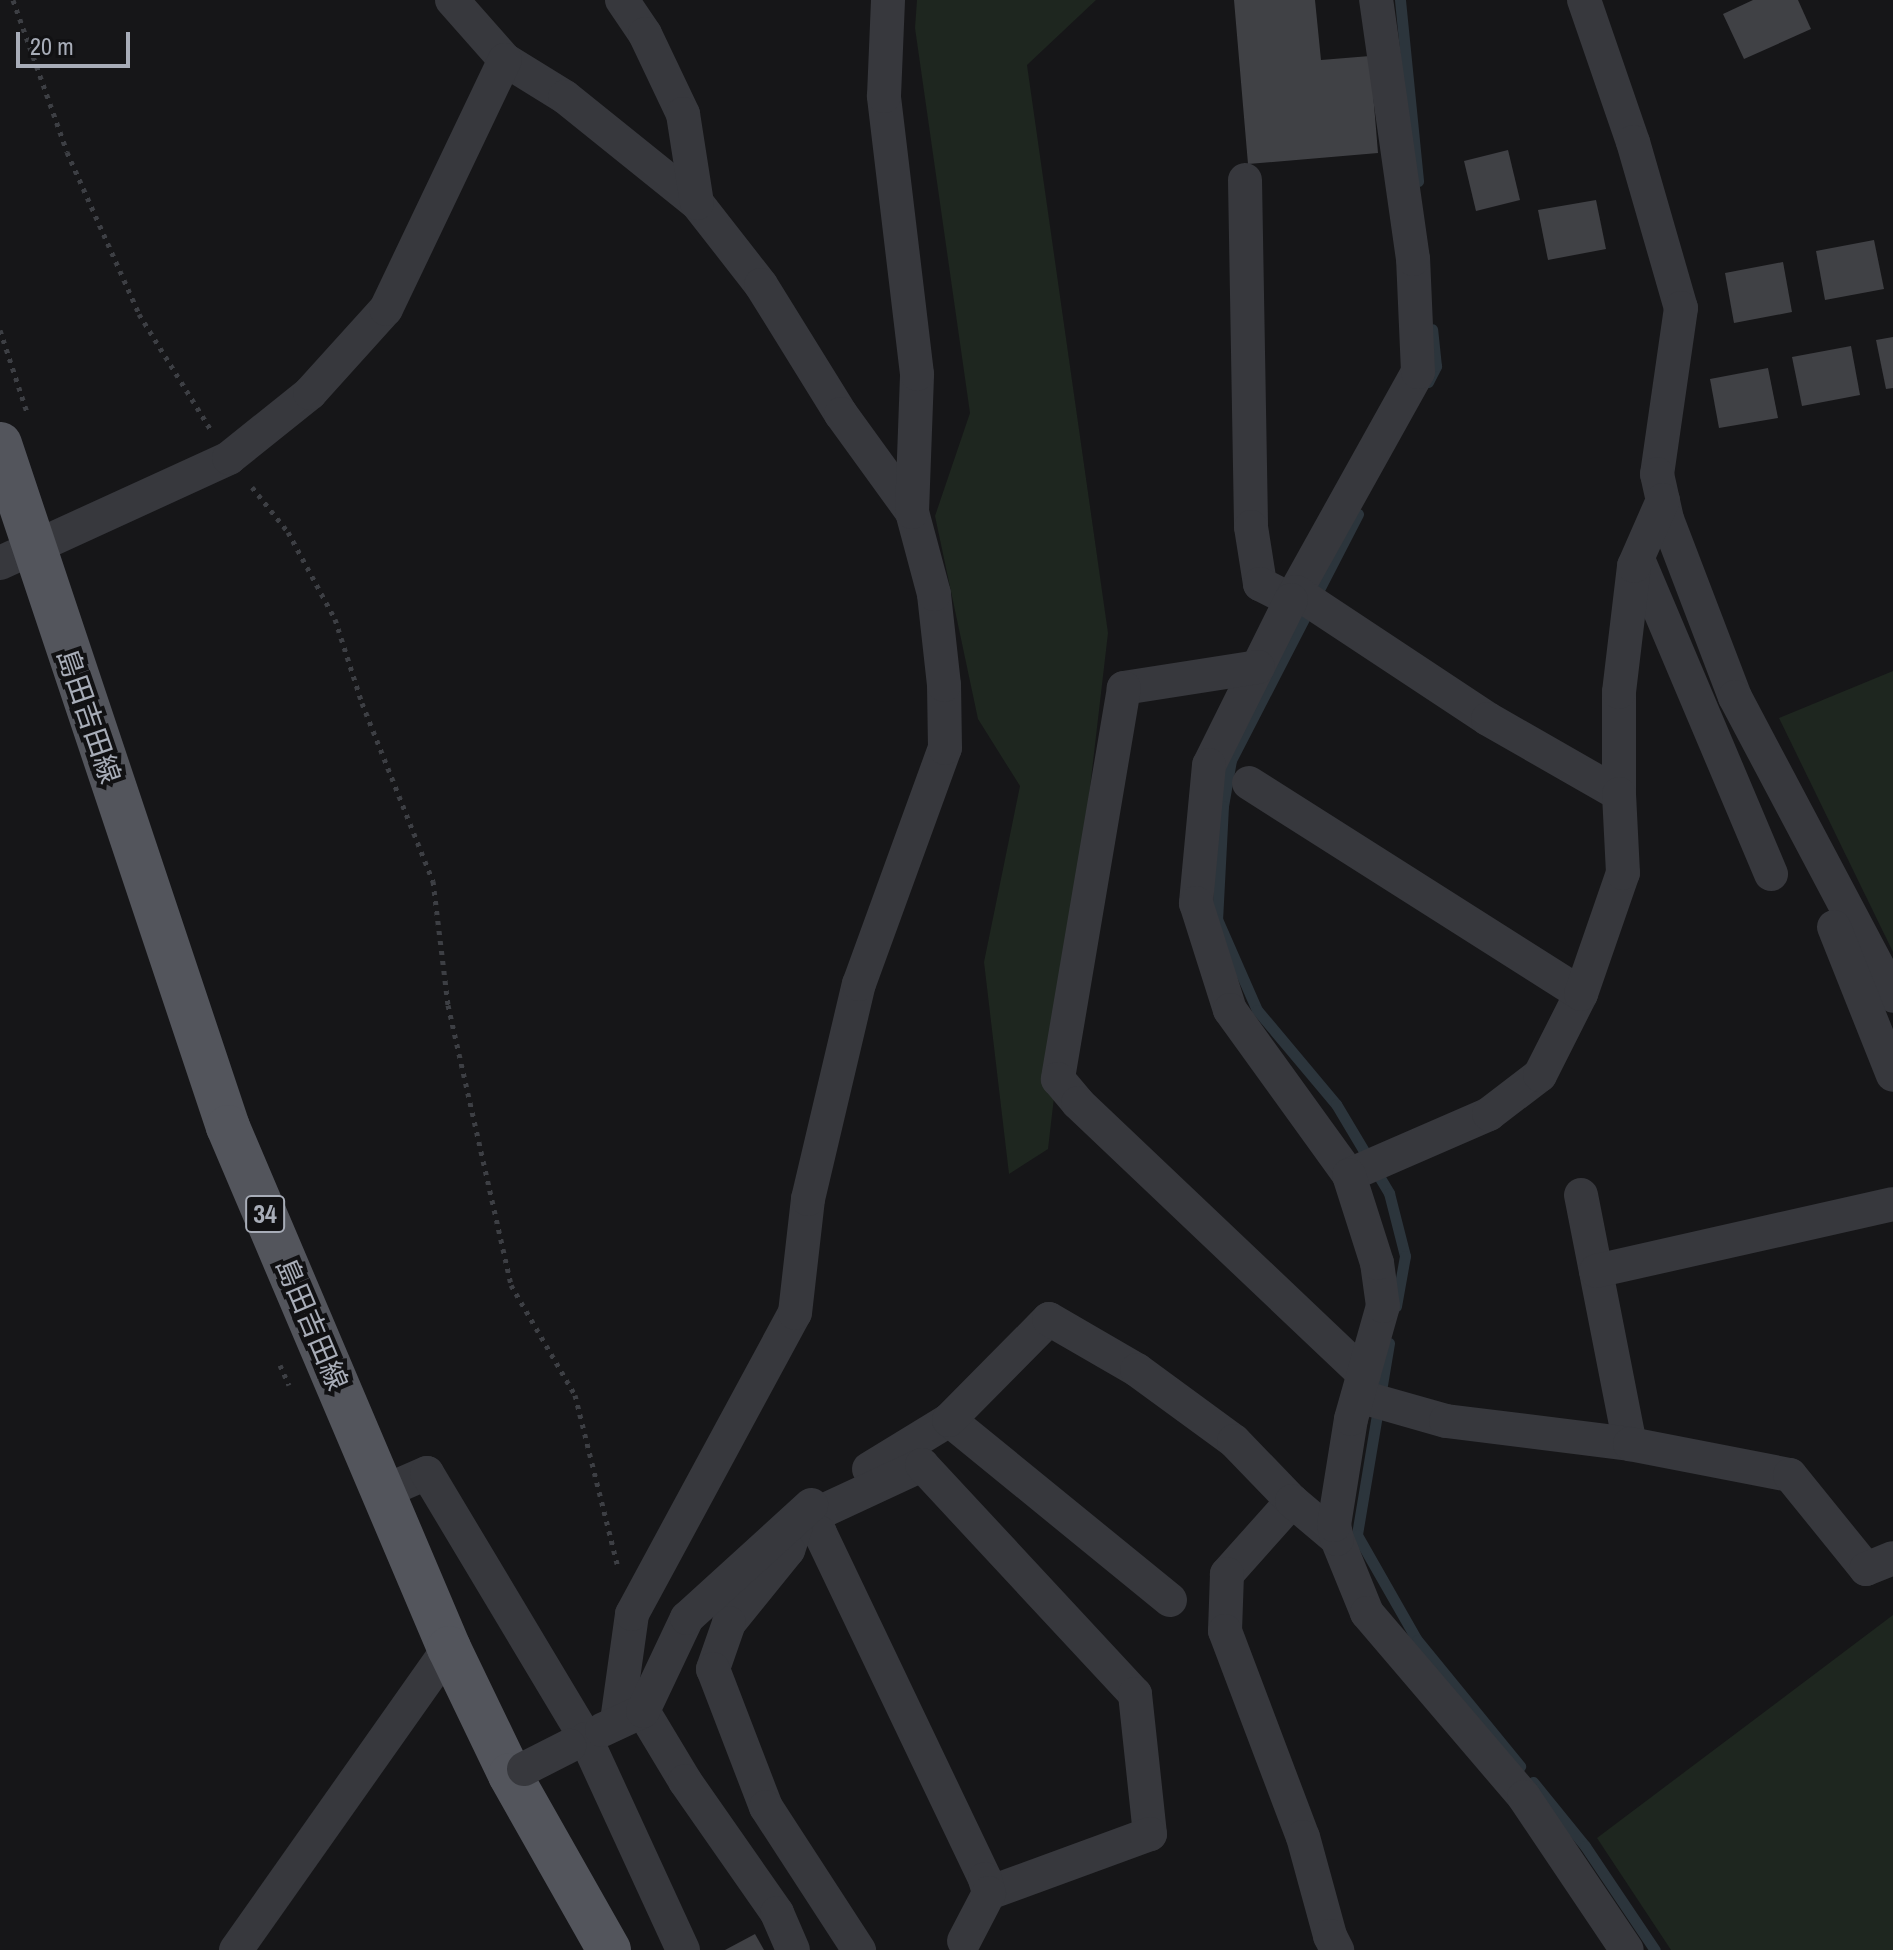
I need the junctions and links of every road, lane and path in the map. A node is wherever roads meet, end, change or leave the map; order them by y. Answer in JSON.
{"nodes":[{"id":1,"x":13,"y":0,"type":"edge"},
{"id":2,"x":452,"y":0,"type":"edge"},
{"id":3,"x":622,"y":0,"type":"edge"},
{"id":4,"x":888,"y":0,"type":"edge"},
{"id":5,"x":1376,"y":0,"type":"edge"},
{"id":6,"x":1584,"y":0,"type":"edge"},
{"id":7,"x":505,"y":60,"type":"junction"},
{"id":8,"x":1245,"y":180,"type":"dead end"},
{"id":9,"x":697,"y":203,"type":"junction"},
{"id":10,"x":0,"y":330,"type":"edge"},
{"id":11,"x":14,"y":431,"type":"edge"},
{"id":12,"x":229,"y":458,"type":"junction"},
{"id":13,"x":1663,"y":500,"type":"junction"},
{"id":14,"x":912,"y":512,"type":"junction"},
{"id":15,"x":16,"y":556,"type":"edge"},
{"id":16,"x":1638,"y":559,"type":"junction"},
{"id":17,"x":1295,"y":595,"type":"junction"},
{"id":18,"x":1258,"y":667,"type":"junction"},
{"id":19,"x":1249,"y":783,"type":"dead end"},
{"id":20,"x":1619,"y":794,"type":"junction"},
{"id":21,"x":1771,"y":874,"type":"dead end"},
{"id":22,"x":1839,"y":898,"type":"junction"},
{"id":23,"x":1581,"y":994,"type":"junction"},
{"id":24,"x":1893,"y":996,"type":"edge"},
{"id":25,"x":1893,"y":1075,"type":"edge"},
{"id":26,"x":1351,"y":1174,"type":"junction"},
{"id":27,"x":1581,"y":1195,"type":"dead end"},
{"id":28,"x":1893,"y":1204,"type":"edge"},
{"id":29,"x":1596,"y":1271,"type":"junction"},
{"id":30,"x":1361,"y":1389,"type":"junction"},
{"id":31,"x":949,"y":1420,"type":"junction"},
{"id":32,"x":1630,"y":1444,"type":"junction"},
{"id":33,"x":383,"y":1492,"type":"junction"},
{"id":34,"x":1292,"y":1501,"type":"junction"},
{"id":35,"x":798,"y":1519,"type":"junction"},
{"id":36,"x":1337,"y":1539,"type":"junction"},
{"id":37,"x":1893,"y":1558,"type":"edge"},
{"id":38,"x":1170,"y":1600,"type":"dead end"},
{"id":39,"x":632,"y":1614,"type":"junction"},
{"id":40,"x":449,"y":1648,"type":"junction"},
{"id":41,"x":630,"y":1716,"type":"junction"},
{"id":42,"x":578,"y":1742,"type":"junction"},
{"id":43,"x":517,"y":1772,"type":"junction"},
{"id":44,"x":989,"y":1893,"type":"junction"},
{"id":45,"x":964,"y":1941,"type":"dead end"},
{"id":46,"x":236,"y":1950,"type":"edge"},
{"id":47,"x":609,"y":1950,"type":"edge"},
{"id":48,"x":683,"y":1950,"type":"edge"},
{"id":49,"x":793,"y":1950,"type":"edge"},
{"id":50,"x":859,"y":1950,"type":"edge"},
{"id":51,"x":1337,"y":1950,"type":"edge"},
{"id":52,"x":1627,"y":1950,"type":"edge"}],
"edges":[{"from":1,"to":12,"type":"path"},
{"from":2,"to":7,"type":"street"},
{"from":3,"to":9,"type":"street"},
{"from":4,"to":14,"type":"street"},
{"from":5,"to":17,"type":"street"},
{"from":6,"to":13,"type":"street"},
{"from":7,"to":9,"type":"street"},
{"from":7,"to":12,"type":"street"},
{"from":8,"to":17,"type":"street"},
{"from":9,"to":14,"type":"street"},
{"from":10,"to":11,"type":"path"},
{"from":11,"to":15,"type":"main road","name":"島田吉田線","number":"34"},
{"from":12,"to":15,"type":"street"},
{"from":12,"to":39,"type":"path"},
{"from":13,"to":16,"type":"street"},
{"from":13,"to":22,"type":"street"},
{"from":14,"to":39,"type":"street"},
{"from":15,"to":33,"type":"main road","name":"島田吉田線","number":"34"},
{"from":16,"to":20,"type":"street"},
{"from":16,"to":21,"type":"street"},
{"from":17,"to":18,"type":"street"},
{"from":17,"to":20,"type":"street"},
{"from":18,"to":26,"type":"street"},
{"from":18,"to":30,"type":"street"},
{"from":19,"to":23,"type":"street"},
{"from":20,"to":23,"type":"street"},
{"from":22,"to":24,"type":"street"},
{"from":22,"to":25,"type":"street"},
{"from":23,"to":26,"type":"street"},
{"from":26,"to":30,"type":"street"},
{"from":27,"to":29,"type":"street"},
{"from":28,"to":29,"type":"street"},
{"from":29,"to":32,"type":"street"},
{"from":30,"to":32,"type":"street"},
{"from":30,"to":36,"type":"street"},
{"from":31,"to":34,"type":"street"},
{"from":31,"to":35,"type":"street"},
{"from":31,"to":38,"type":"street"},
{"from":32,"to":37,"type":"street"},
{"from":33,"to":40,"type":"main road","name":"島田吉田線","number":"34"},
{"from":33,"to":42,"type":"street"},
{"from":34,"to":36,"type":"street"},
{"from":34,"to":51,"type":"street"},
{"from":35,"to":41,"type":"street"},
{"from":35,"to":44,"type":"street"},
{"from":35,"to":44,"type":"street"},
{"from":35,"to":50,"type":"street"},
{"from":36,"to":52,"type":"street"},
{"from":39,"to":41,"type":"street"},
{"from":40,"to":43,"type":"main road","name":"島田吉田線","number":"34"},
{"from":40,"to":46,"type":"street"},
{"from":41,"to":42,"type":"street"},
{"from":41,"to":49,"type":"street"},
{"from":42,"to":43,"type":"street","bridge":true},
{"from":42,"to":48,"type":"street"},
{"from":43,"to":47,"type":"main road","name":"島田吉田線","number":"34"},
{"from":44,"to":45,"type":"street"}]}
